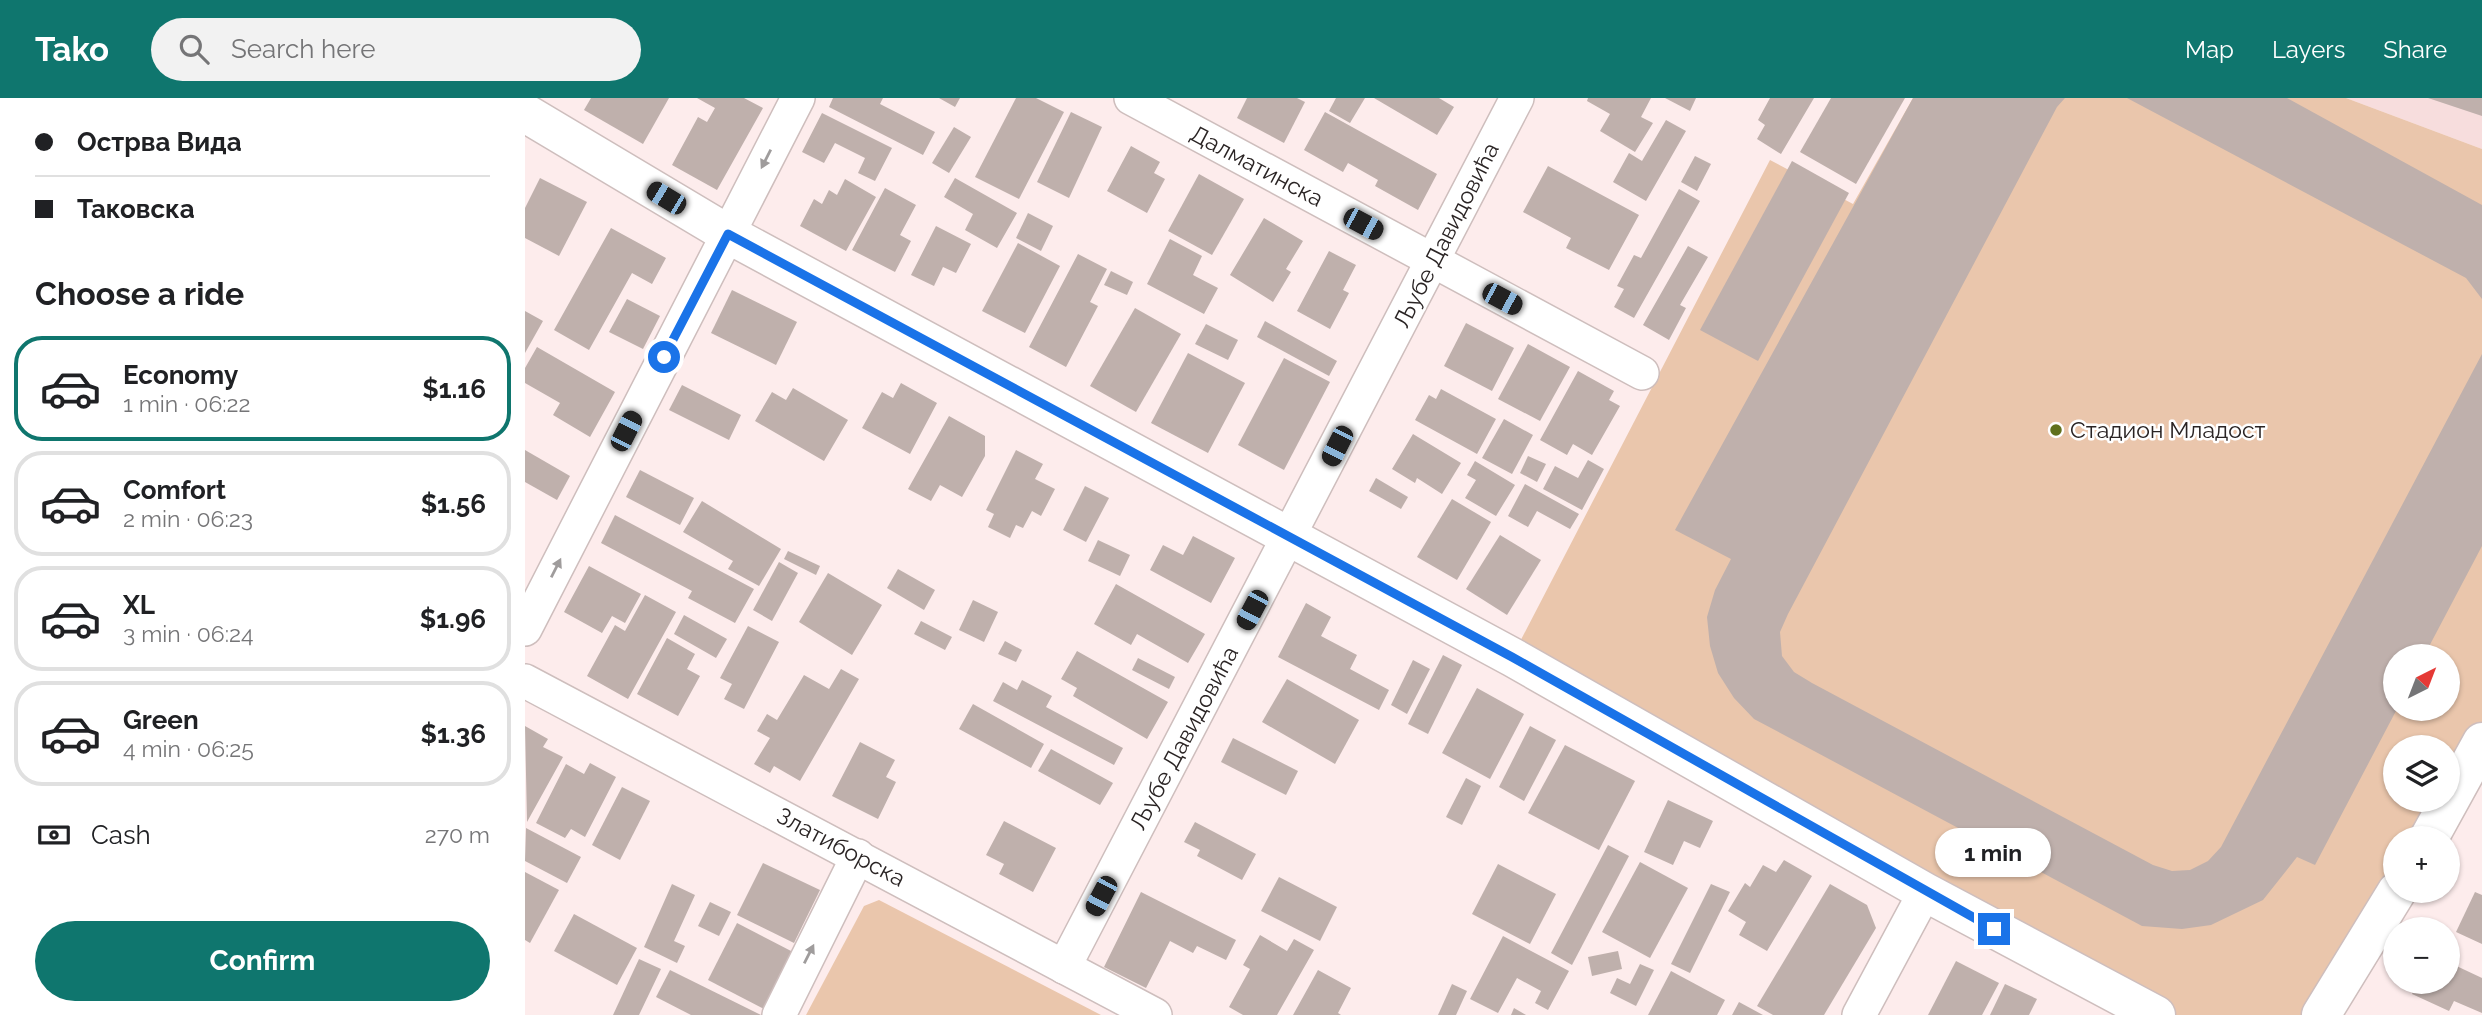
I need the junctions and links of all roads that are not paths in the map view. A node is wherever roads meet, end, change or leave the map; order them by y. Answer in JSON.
{"nodes":[{"id":1,"x":798,"y":98,"type":"edge"},
{"id":2,"x":1131,"y":98,"type":"edge"},
{"id":3,"x":1517,"y":98,"type":"edge"},
{"id":4,"x":525,"y":113,"type":"edge"},
{"id":5,"x":728,"y":234,"type":"junction"},
{"id":6,"x":1433,"y":261,"type":"junction"},
{"id":7,"x":1642,"y":373,"type":"dead end"},
{"id":8,"x":1289,"y":539,"type":"junction"},
{"id":9,"x":525,"y":629,"type":"edge"},
{"id":10,"x":525,"y":681,"type":"edge"},
{"id":11,"x":2482,"y":742,"type":"edge"},
{"id":12,"x":2436,"y":826,"type":"edge"},
{"id":13,"x":859,"y":856,"type":"junction"},
{"id":14,"x":1925,"y":892,"type":"junction"},
{"id":15,"x":2390,"y":903,"type":"edge"},
{"id":16,"x":1064,"y":967,"type":"junction"},
{"id":17,"x":779,"y":1015,"type":"edge"},
{"id":18,"x":1155,"y":1015,"type":"edge"},
{"id":19,"x":1859,"y":1015,"type":"edge"},
{"id":20,"x":2156,"y":1015,"type":"edge"},
{"id":21,"x":2321,"y":1015,"type":"edge"}],
"edges":[{"from":1,"to":5,"type":"street","one_way":true},
{"from":2,"to":6,"type":"street","name":"Далматинска"},
{"from":3,"to":6,"type":"street","name":"Љубе Давидовића"},
{"from":4,"to":5,"type":"street"},
{"from":5,"to":8,"type":"street"},
{"from":9,"to":5,"type":"street","one_way":true},
{"from":6,"to":7,"type":"street","name":"Далматинска"},
{"from":6,"to":8,"type":"street","name":"Љубе Давидовића"},
{"from":8,"to":14,"type":"street"},
{"from":8,"to":16,"type":"street","name":"Љубе Давидовића"},
{"from":10,"to":13,"type":"street","name":"Златиборска"},
{"from":11,"to":12,"type":"street"},
{"from":13,"to":16,"type":"street","name":"Златиборска"},
{"from":17,"to":13,"type":"street","one_way":true},
{"from":14,"to":19,"type":"street"},
{"from":14,"to":20,"type":"street"},
{"from":15,"to":21,"type":"street"},
{"from":16,"to":18,"type":"street","name":"Златиборска"}]}
